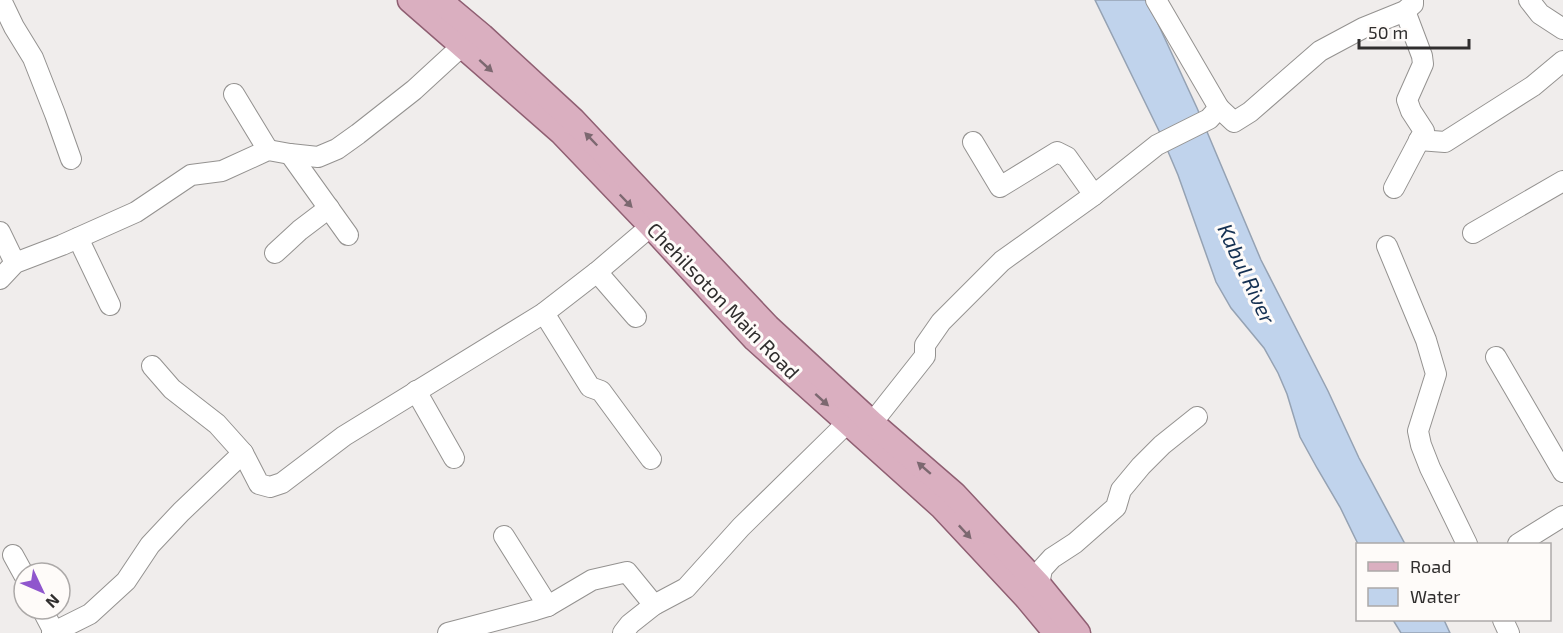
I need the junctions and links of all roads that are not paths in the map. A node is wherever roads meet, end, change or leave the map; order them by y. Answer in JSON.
{"nodes":[{"id":1,"x":1,"y":0,"type":"edge"},
{"id":2,"x":410,"y":0,"type":"edge"},
{"id":3,"x":439,"y":0,"type":"edge"},
{"id":4,"x":1529,"y":0,"type":"edge"},
{"id":5,"x":1165,"y":3,"type":"edge"},
{"id":6,"x":1409,"y":5,"type":"edge"},
{"id":7,"x":1563,"y":29,"type":"edge"},
{"id":8,"x":463,"y":45,"type":"junction"},
{"id":9,"x":1563,"y":61,"type":"edge"},
{"id":10,"x":234,"y":94,"type":"dead end"},
{"id":11,"x":1214,"y":114,"type":"junction"},
{"id":12,"x":1419,"y":140,"type":"junction"},
{"id":13,"x":973,"y":142,"type":"dead end"},
{"id":14,"x":268,"y":150,"type":"junction"},
{"id":15,"x":290,"y":154,"type":"junction"},
{"id":16,"x":71,"y":159,"type":"dead end"},
{"id":17,"x":1563,"y":182,"type":"edge"},
{"id":18,"x":1394,"y":188,"type":"dead end"},
{"id":19,"x":1094,"y":195,"type":"junction"},
{"id":20,"x":328,"y":208,"type":"junction"},
{"id":21,"x":651,"y":226,"type":"junction"},
{"id":22,"x":0,"y":232,"type":"edge"},
{"id":23,"x":1473,"y":234,"type":"dead end"},
{"id":24,"x":348,"y":235,"type":"dead end"},
{"id":25,"x":78,"y":238,"type":"junction"},
{"id":26,"x":1387,"y":246,"type":"dead end"},
{"id":27,"x":275,"y":253,"type":"dead end"},
{"id":28,"x":15,"y":263,"type":"junction"},
{"id":29,"x":597,"y":272,"type":"junction"},
{"id":30,"x":0,"y":279,"type":"edge"},
{"id":31,"x":111,"y":305,"type":"dead end"},
{"id":32,"x":544,"y":313,"type":"junction"},
{"id":33,"x":636,"y":317,"type":"dead end"},
{"id":34,"x":1496,"y":357,"type":"dead end"},
{"id":35,"x":152,"y":366,"type":"dead end"},
{"id":36,"x":416,"y":391,"type":"junction"},
{"id":37,"x":1197,"y":417,"type":"dead end"},
{"id":38,"x":847,"y":423,"type":"junction"},
{"id":39,"x":872,"y":423,"type":"junction"},
{"id":40,"x":243,"y":453,"type":"junction"},
{"id":41,"x":454,"y":458,"type":"dead end"},
{"id":42,"x":651,"y":459,"type":"dead end"},
{"id":43,"x":1563,"y":472,"type":"edge"},
{"id":44,"x":1563,"y":516,"type":"edge"},
{"id":45,"x":504,"y":536,"type":"dead end"},
{"id":46,"x":1467,"y":543,"type":"edge"},
{"id":47,"x":1520,"y":543,"type":"edge"},
{"id":48,"x":13,"y":555,"type":"dead end"},
{"id":49,"x":16,"y":561,"type":"edge"},
{"id":50,"x":1039,"y":585,"type":"junction"},
{"id":51,"x":654,"y":605,"type":"junction"},
{"id":52,"x":548,"y":606,"type":"junction"},
{"id":53,"x":630,"y":630,"type":"edge"},
{"id":54,"x":53,"y":632,"type":"edge"},
{"id":55,"x":448,"y":633,"type":"edge"},
{"id":56,"x":1056,"y":633,"type":"edge"},
{"id":57,"x":1078,"y":633,"type":"edge"}],
"edges":[{"from":1,"to":16,"type":"street"},
{"from":2,"to":8,"type":"main road","name":"Chehilsoton Main Road"},
{"from":39,"to":3,"type":"main road","name":"Chehilsoton Main Road","one_way":true},
{"from":4,"to":7,"type":"street"},
{"from":5,"to":11,"type":"street"},
{"from":6,"to":11,"type":"street"},
{"from":6,"to":12,"type":"street"},
{"from":8,"to":15,"type":"street"},
{"from":8,"to":21,"type":"main road","name":"Chehilsoton Main Road","one_way":true},
{"from":9,"to":12,"type":"street"},
{"from":10,"to":14,"type":"street"},
{"from":11,"to":19,"type":"street"},
{"from":12,"to":18,"type":"street"},
{"from":13,"to":19,"type":"street"},
{"from":14,"to":15,"type":"street"},
{"from":14,"to":25,"type":"street"},
{"from":15,"to":20,"type":"street"},
{"from":17,"to":23,"type":"street"},
{"from":19,"to":39,"type":"street"},
{"from":20,"to":24,"type":"street"},
{"from":20,"to":27,"type":"street"},
{"from":21,"to":29,"type":"street"},
{"from":21,"to":38,"type":"main road","name":"Chehilsoton Main Road","one_way":true},
{"from":22,"to":28,"type":"street"},
{"from":25,"to":28,"type":"street"},
{"from":25,"to":31,"type":"street"},
{"from":26,"to":46,"type":"street"},
{"from":28,"to":30,"type":"street"},
{"from":29,"to":32,"type":"street"},
{"from":29,"to":33,"type":"street"},
{"from":32,"to":36,"type":"street"},
{"from":32,"to":42,"type":"street"},
{"from":34,"to":43,"type":"street"},
{"from":35,"to":40,"type":"street"},
{"from":36,"to":40,"type":"street"},
{"from":36,"to":41,"type":"street"},
{"from":37,"to":50,"type":"street"},
{"from":38,"to":51,"type":"street"},
{"from":38,"to":56,"type":"main road","name":"Chehilsoton Main Road","one_way":true},
{"from":50,"to":39,"type":"main road","name":"Chehilsoton Main Road","one_way":true},
{"from":40,"to":54,"type":"street"},
{"from":44,"to":47,"type":"street"},
{"from":45,"to":52,"type":"street"},
{"from":48,"to":49,"type":"street"},
{"from":50,"to":57,"type":"main road","name":"Chehilsoton Main Road"},
{"from":51,"to":52,"type":"street"},
{"from":51,"to":53,"type":"street"},
{"from":52,"to":55,"type":"street"}]}
